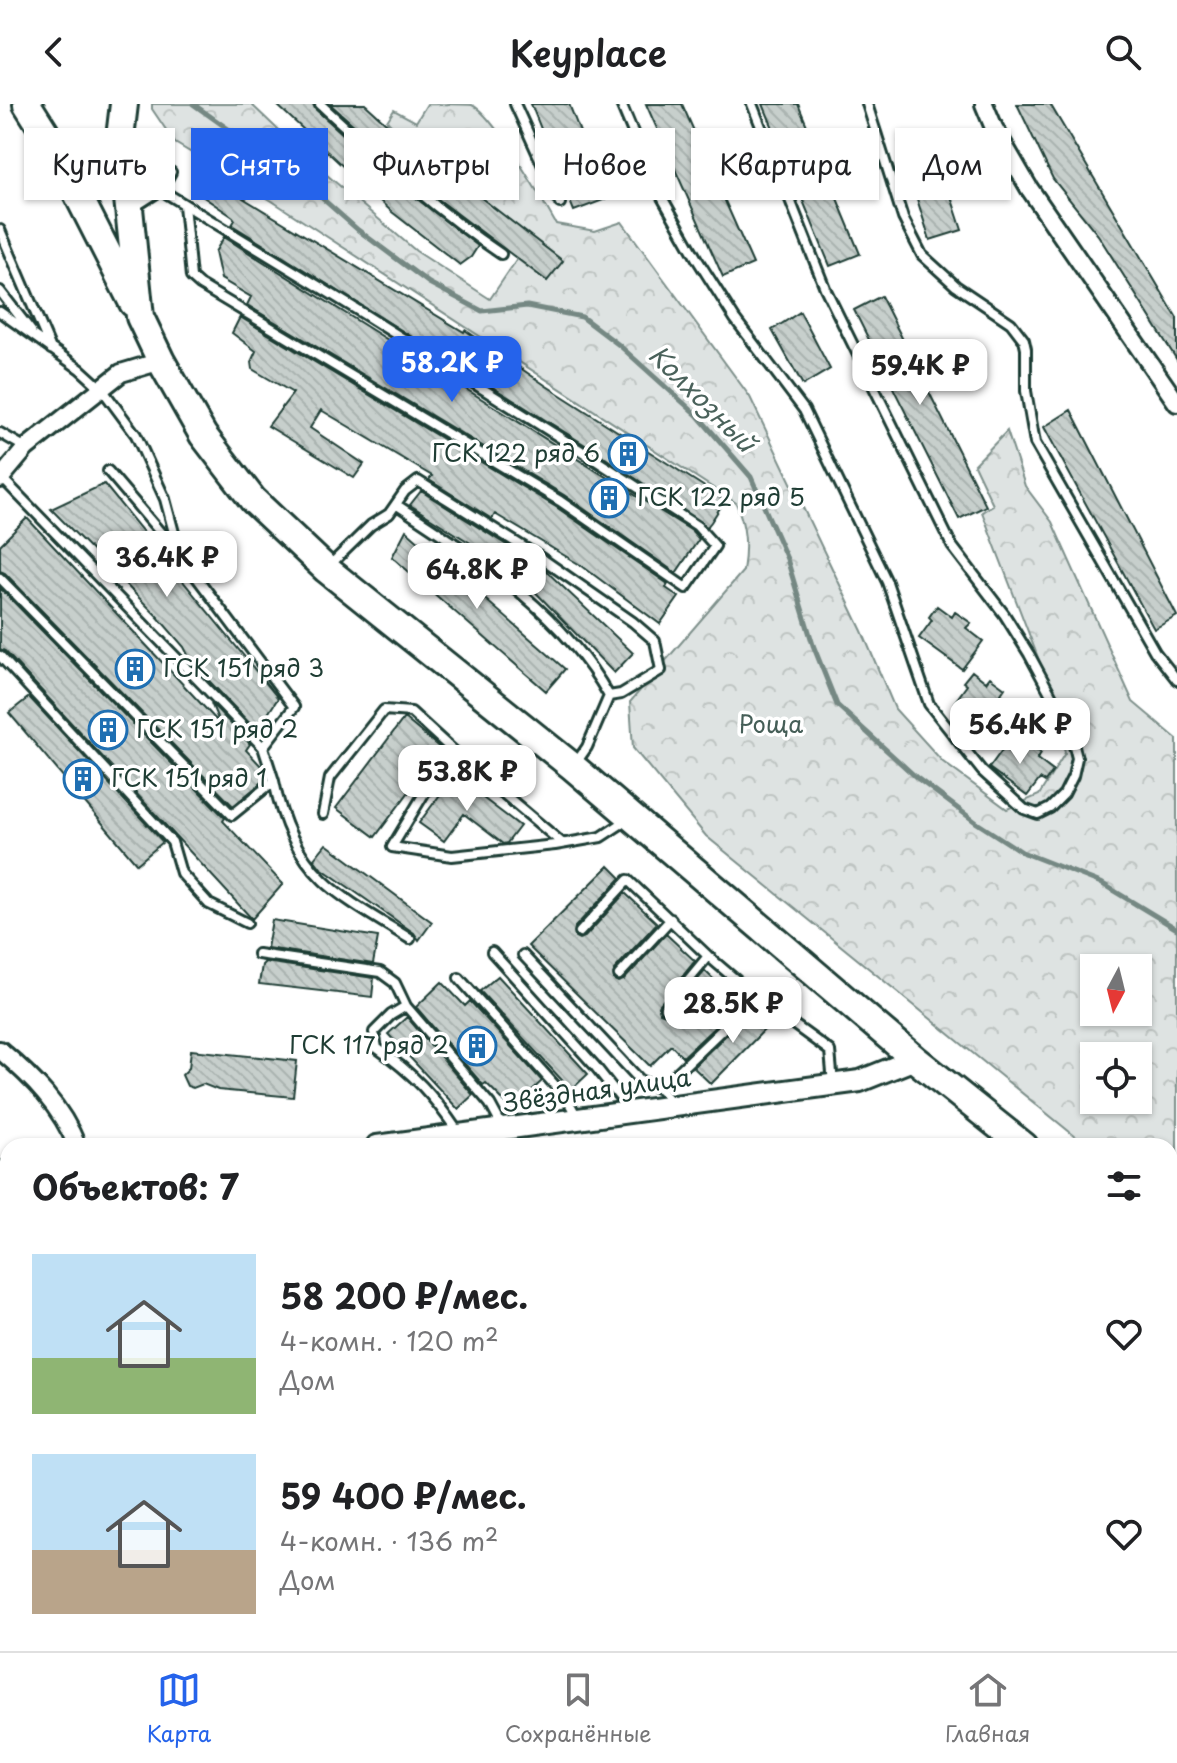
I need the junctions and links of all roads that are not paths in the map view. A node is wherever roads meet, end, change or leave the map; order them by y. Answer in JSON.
{"nodes":[{"id":1,"x":27,"y":104,"type":"edge"},
{"id":2,"x":124,"y":104,"type":"edge"},
{"id":3,"x":320,"y":104,"type":"edge"},
{"id":4,"x":515,"y":104,"type":"edge"},
{"id":5,"x":621,"y":104,"type":"edge"},
{"id":6,"x":752,"y":104,"type":"edge"},
{"id":7,"x":867,"y":104,"type":"edge"},
{"id":8,"x":984,"y":104,"type":"edge"},
{"id":9,"x":175,"y":199,"type":"edge"},
{"id":10,"x":146,"y":200,"type":"edge"},
{"id":11,"x":560,"y":203,"type":"dead end"},
{"id":12,"x":184,"y":205,"type":"junction"},
{"id":13,"x":129,"y":211,"type":"junction"},
{"id":14,"x":0,"y":230,"type":"edge"},
{"id":15,"x":501,"y":254,"type":"dead end"},
{"id":16,"x":0,"y":291,"type":"edge"},
{"id":17,"x":0,"y":312,"type":"edge"},
{"id":18,"x":140,"y":317,"type":"junction"},
{"id":19,"x":40,"y":342,"type":"junction"},
{"id":20,"x":51,"y":350,"type":"junction"},
{"id":21,"x":161,"y":361,"type":"junction"},
{"id":22,"x":102,"y":389,"type":"junction"},
{"id":23,"x":1177,"y":403,"type":"edge"},
{"id":24,"x":0,"y":433,"type":"edge"},
{"id":25,"x":26,"y":448,"type":"junction"},
{"id":26,"x":108,"y":471,"type":"dead end"},
{"id":27,"x":1,"y":478,"type":"edge"},
{"id":28,"x":397,"y":505,"type":"junction"},
{"id":29,"x":180,"y":555,"type":"junction"},
{"id":30,"x":326,"y":569,"type":"junction"},
{"id":31,"x":0,"y":578,"type":"edge"},
{"id":32,"x":0,"y":656,"type":"edge"},
{"id":33,"x":1177,"y":680,"type":"edge"},
{"id":34,"x":609,"y":696,"type":"junction"},
{"id":35,"x":263,"y":747,"type":"junction"},
{"id":36,"x":459,"y":756,"type":"junction"},
{"id":37,"x":573,"y":767,"type":"junction"},
{"id":38,"x":274,"y":781,"type":"junction"},
{"id":39,"x":323,"y":814,"type":"dead end"},
{"id":40,"x":631,"y":817,"type":"junction"},
{"id":41,"x":562,"y":844,"type":"junction"},
{"id":42,"x":671,"y":919,"type":"junction"},
{"id":43,"x":247,"y":923,"type":"dead end"},
{"id":44,"x":580,"y":932,"type":"dead end"},
{"id":45,"x":410,"y":939,"type":"dead end"},
{"id":46,"x":492,"y":952,"type":"dead end"},
{"id":47,"x":258,"y":954,"type":"dead end"},
{"id":48,"x":523,"y":955,"type":"dead end"},
{"id":49,"x":708,"y":956,"type":"junction"},
{"id":50,"x":619,"y":975,"type":"dead end"},
{"id":51,"x":459,"y":978,"type":"dead end"},
{"id":52,"x":756,"y":997,"type":"junction"},
{"id":53,"x":406,"y":1006,"type":"junction"},
{"id":54,"x":665,"y":1008,"type":"dead end"},
{"id":55,"x":0,"y":1050,"type":"edge"},
{"id":56,"x":915,"y":1059,"type":"junction"},
{"id":57,"x":833,"y":1085,"type":"junction"},
{"id":58,"x":660,"y":1089,"type":"junction"},
{"id":59,"x":676,"y":1107,"type":"junction"},
{"id":60,"x":632,"y":1113,"type":"junction"},
{"id":61,"x":579,"y":1120,"type":"junction"},
{"id":62,"x":504,"y":1130,"type":"junction"},
{"id":63,"x":461,"y":1136,"type":"junction"},
{"id":64,"x":74,"y":1138,"type":"edge"},
{"id":65,"x":444,"y":1138,"type":"edge"},
{"id":66,"x":1014,"y":1138,"type":"edge"}],
"edges":[{"from":1,"to":18,"type":"main road"},
{"from":2,"to":13,"type":"main road"},
{"from":3,"to":15,"type":"lane"},
{"from":4,"to":11,"type":"lane"},
{"from":5,"to":6,"type":"lane"},
{"from":7,"to":33,"type":"lane"},
{"from":8,"to":23,"type":"street"},
{"from":9,"to":12,"type":"lane"},
{"from":10,"to":13,"type":"lane"},
{"from":12,"to":12,"type":"lane"},
{"from":13,"to":18,"type":"main road"},
{"from":14,"to":20,"type":"lane"},
{"from":16,"to":19,"type":"lane"},
{"from":17,"to":19,"type":"lane"},
{"from":18,"to":21,"type":"main road"},
{"from":19,"to":20,"type":"lane"},
{"from":20,"to":22,"type":"lane"},
{"from":21,"to":22,"type":"street"},
{"from":21,"to":30,"type":"main road"},
{"from":22,"to":25,"type":"street"},
{"from":22,"to":29,"type":"lane"},
{"from":24,"to":25,"type":"lane"},
{"from":25,"to":27,"type":"street"},
{"from":26,"to":29,"type":"lane"},
{"from":27,"to":35,"type":"lane"},
{"from":28,"to":30,"type":"lane"},
{"from":28,"to":34,"type":"lane"},
{"from":28,"to":34,"type":"lane"},
{"from":29,"to":35,"type":"lane"},
{"from":30,"to":37,"type":"main road"},
{"from":31,"to":38,"type":"lane"},
{"from":32,"to":43,"type":"lane"},
{"from":34,"to":37,"type":"lane"},
{"from":35,"to":38,"type":"lane"},
{"from":36,"to":39,"type":"lane"},
{"from":36,"to":41,"type":"lane"},
{"from":36,"to":41,"type":"lane"},
{"from":37,"to":40,"type":"main road"},
{"from":38,"to":45,"type":"lane"},
{"from":40,"to":41,"type":"lane"},
{"from":40,"to":56,"type":"main road"},
{"from":42,"to":44,"type":"lane"},
{"from":42,"to":49,"type":"lane"},
{"from":42,"to":50,"type":"lane"},
{"from":46,"to":60,"type":"lane"},
{"from":47,"to":53,"type":"lane"},
{"from":48,"to":58,"type":"lane"},
{"from":49,"to":52,"type":"lane"},
{"from":49,"to":54,"type":"lane"},
{"from":51,"to":61,"type":"lane"},
{"from":52,"to":57,"type":"lane"},
{"from":52,"to":58,"type":"lane"},
{"from":53,"to":62,"type":"lane"},
{"from":53,"to":63,"type":"lane"},
{"from":55,"to":64,"type":"street"},
{"from":56,"to":57,"type":"street","name":"Звёздная улица"},
{"from":56,"to":66,"type":"main road"},
{"from":57,"to":59,"type":"street","name":"Звёздная улица"},
{"from":58,"to":59,"type":"lane"},
{"from":59,"to":60,"type":"street","name":"Звёздная улица"},
{"from":60,"to":61,"type":"street","name":"Звёздная улица"},
{"from":61,"to":62,"type":"street","name":"Звёздная улица"},
{"from":62,"to":63,"type":"street","name":"Звёздная улица"},
{"from":63,"to":65,"type":"street","name":"Звёздная улица"}]}
